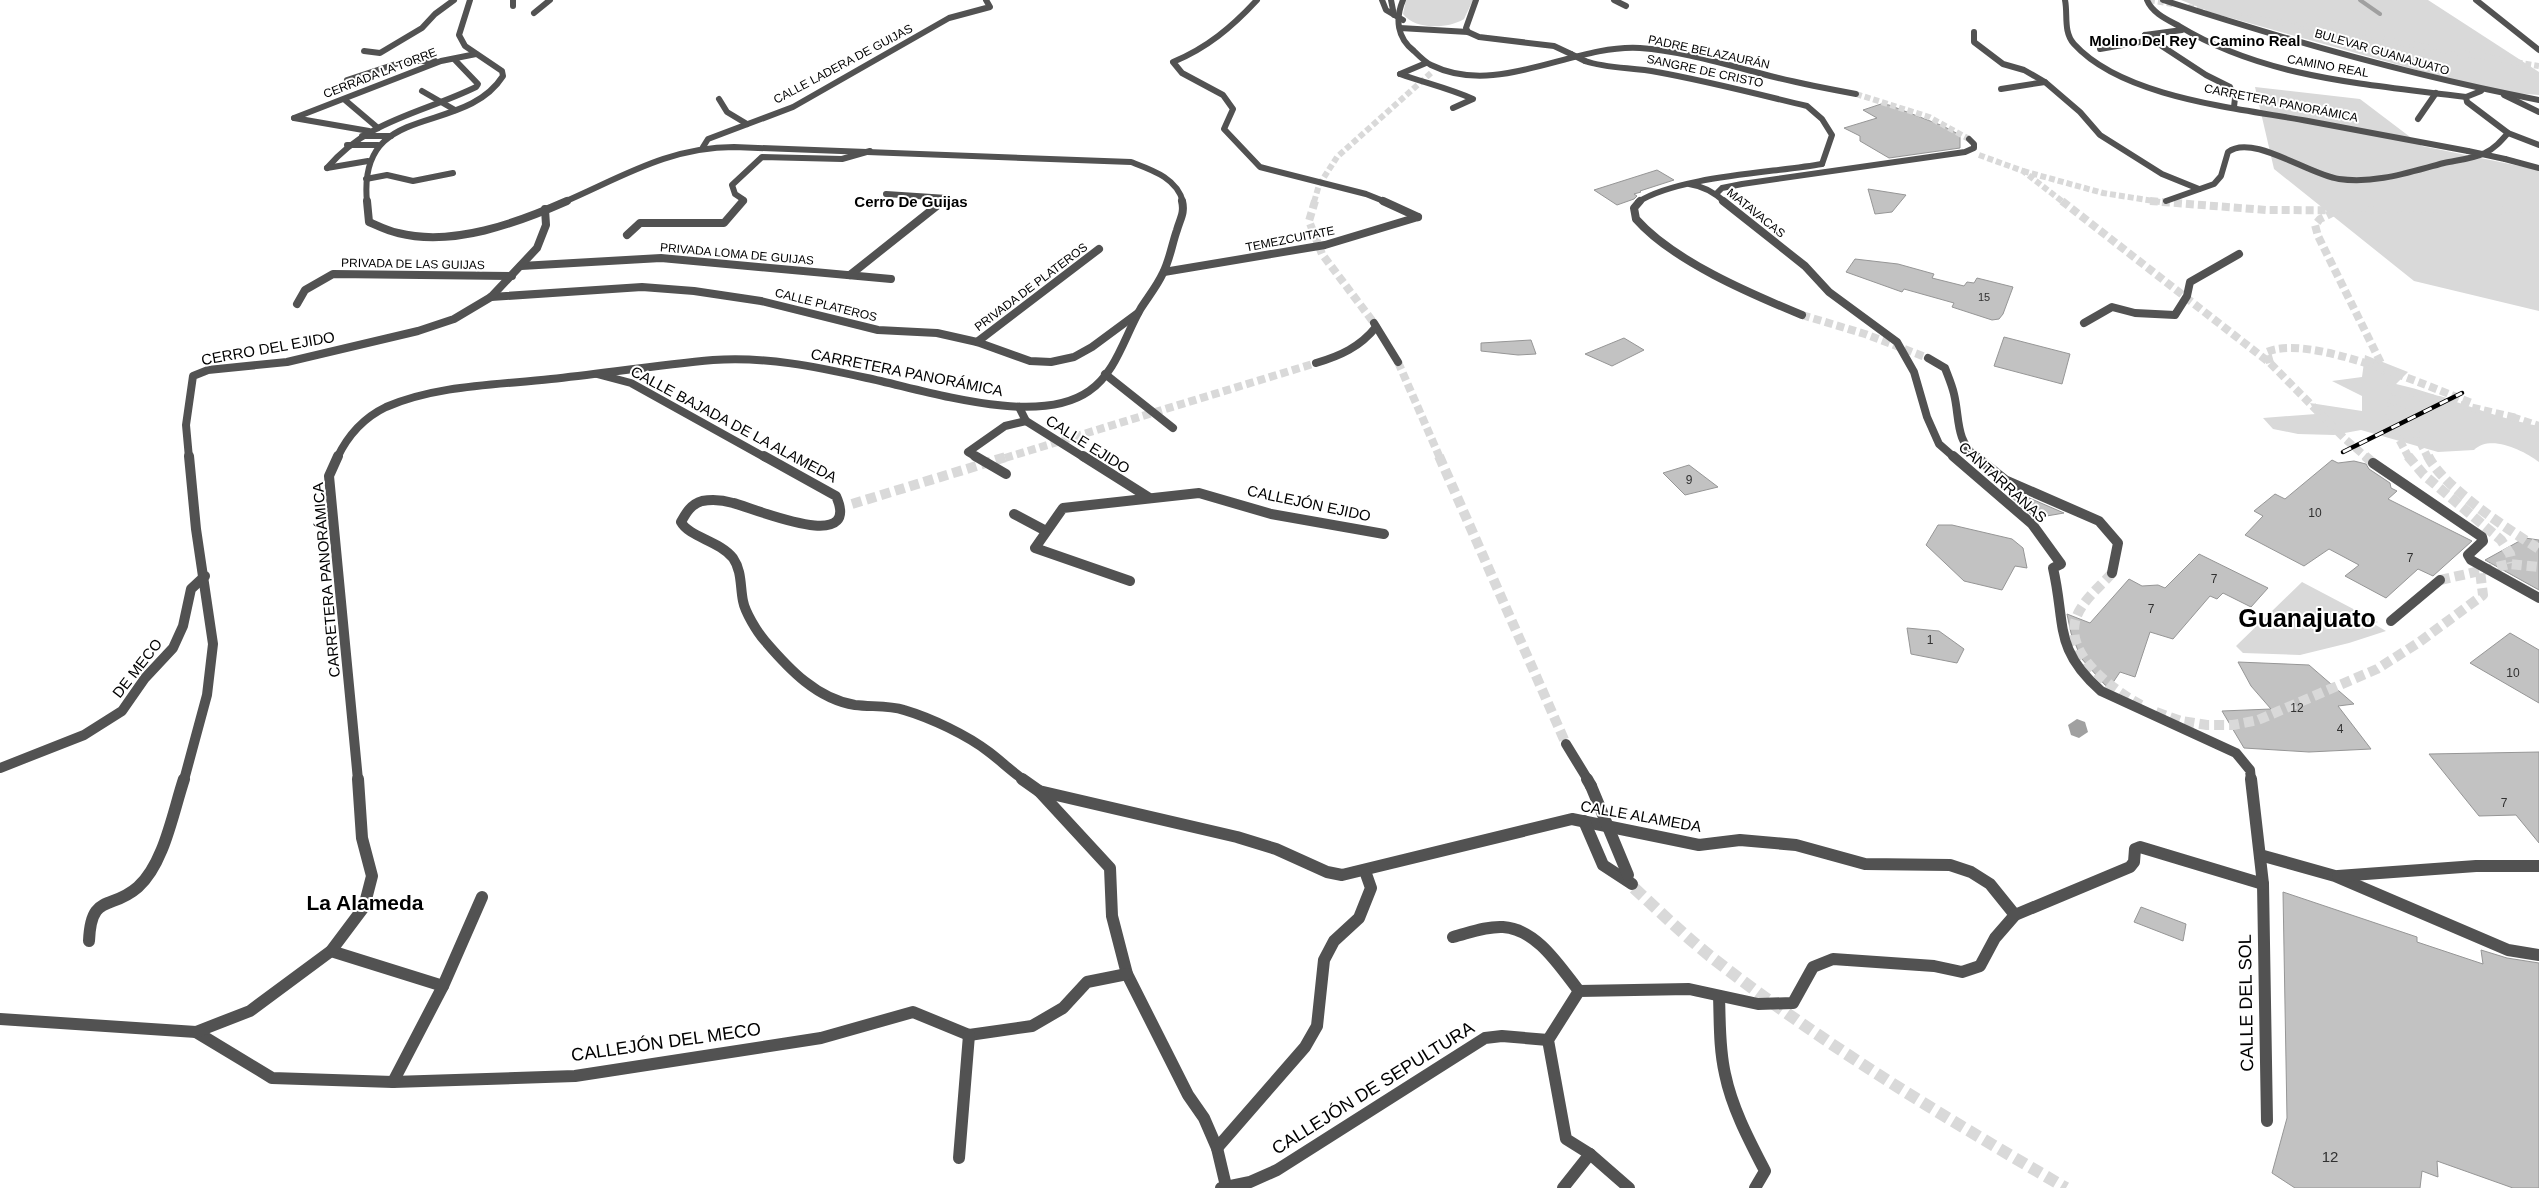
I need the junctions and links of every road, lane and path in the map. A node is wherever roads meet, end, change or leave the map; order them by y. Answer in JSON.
{"nodes":[{"id":1,"x":454,"y":0,"type":"edge"},
{"id":2,"x":470,"y":0,"type":"edge"},
{"id":3,"x":550,"y":0,"type":"edge"},
{"id":4,"x":986,"y":0,"type":"edge"},
{"id":5,"x":1257,"y":0,"type":"edge"},
{"id":6,"x":1382,"y":0,"type":"edge"},
{"id":7,"x":1391,"y":0,"type":"edge"},
{"id":8,"x":1403,"y":0,"type":"edge"},
{"id":9,"x":1476,"y":0,"type":"edge"},
{"id":10,"x":1614,"y":0,"type":"edge"},
{"id":11,"x":2064,"y":0,"type":"edge"},
{"id":12,"x":2148,"y":0,"type":"edge"},
{"id":13,"x":2163,"y":0,"type":"edge"},
{"id":14,"x":2476,"y":0,"type":"edge"},
{"id":15,"x":1626,"y":6,"type":"dead end"},
{"id":16,"x":534,"y":13,"type":"dead end"},
{"id":17,"x":1397,"y":16,"type":"junction"},
{"id":18,"x":1400,"y":28,"type":"junction"},
{"id":19,"x":1467,"y":30,"type":"junction"},
{"id":20,"x":2182,"y":30,"type":"junction"},
{"id":21,"x":1974,"y":32,"type":"dead end"},
{"id":22,"x":2151,"y":40,"type":"junction"},
{"id":23,"x":2100,"y":49,"type":"dead end"},
{"id":24,"x":2539,"y":50,"type":"edge"},
{"id":25,"x":364,"y":51,"type":"dead end"},
{"id":26,"x":476,"y":54,"type":"junction"},
{"id":27,"x":455,"y":60,"type":"junction"},
{"id":28,"x":441,"y":61,"type":"junction"},
{"id":29,"x":1426,"y":63,"type":"junction"},
{"id":30,"x":1435,"y":67,"type":"junction"},
{"id":31,"x":1431,"y":73,"type":"tunnel mouth"},
{"id":32,"x":347,"y":80,"type":"dead end"},
{"id":33,"x":2045,"y":82,"type":"junction"},
{"id":34,"x":2001,"y":89,"type":"dead end"},
{"id":35,"x":422,"y":91,"type":"dead end"},
{"id":36,"x":2480,"y":91,"type":"junction"},
{"id":37,"x":2436,"y":93,"type":"junction"},
{"id":38,"x":1856,"y":94,"type":"tunnel mouth"},
{"id":39,"x":2504,"y":96,"type":"junction"},
{"id":40,"x":2466,"y":97,"type":"junction"},
{"id":41,"x":719,"y":99,"type":"dead end"},
{"id":42,"x":344,"y":100,"type":"junction"},
{"id":43,"x":2539,"y":100,"type":"edge"},
{"id":44,"x":441,"y":103,"type":"junction"},
{"id":45,"x":2518,"y":104,"type":"junction"},
{"id":46,"x":2234,"y":107,"type":"junction"},
{"id":47,"x":2539,"y":107,"type":"edge"},
{"id":48,"x":1453,"y":108,"type":"dead end"},
{"id":49,"x":455,"y":110,"type":"junction"},
{"id":50,"x":2539,"y":112,"type":"edge"},
{"id":51,"x":2418,"y":119,"type":"dead end"},
{"id":52,"x":747,"y":124,"type":"junction"},
{"id":53,"x":378,"y":128,"type":"junction"},
{"id":54,"x":369,"y":131,"type":"junction"},
{"id":55,"x":2508,"y":133,"type":"junction"},
{"id":56,"x":360,"y":136,"type":"junction"},
{"id":57,"x":391,"y":136,"type":"junction"},
{"id":58,"x":1969,"y":138,"type":"dead end"},
{"id":59,"x":347,"y":145,"type":"junction"},
{"id":60,"x":378,"y":145,"type":"junction"},
{"id":61,"x":2539,"y":145,"type":"edge"},
{"id":62,"x":702,"y":147,"type":"junction"},
{"id":63,"x":870,"y":151,"type":"junction"},
{"id":64,"x":1969,"y":151,"type":"junction"},
{"id":65,"x":1979,"y":155,"type":"tunnel mouth"},
{"id":66,"x":368,"y":161,"type":"junction"},
{"id":67,"x":1822,"y":164,"type":"junction"},
{"id":68,"x":2539,"y":168,"type":"edge"},
{"id":69,"x":1832,"y":171,"type":"junction"},
{"id":70,"x":453,"y":173,"type":"dead end"},
{"id":71,"x":366,"y":179,"type":"junction"},
{"id":72,"x":1689,"y":184,"type":"junction"},
{"id":73,"x":2199,"y":189,"type":"junction"},
{"id":74,"x":886,"y":194,"type":"dead end"},
{"id":75,"x":1716,"y":194,"type":"junction"},
{"id":76,"x":2166,"y":201,"type":"tunnel mouth"},
{"id":77,"x":545,"y":209,"type":"junction"},
{"id":78,"x":627,"y":236,"type":"dead end"},
{"id":79,"x":1099,"y":249,"type":"dead end"},
{"id":80,"x":2239,"y":254,"type":"dead end"},
{"id":81,"x":521,"y":266,"type":"junction"},
{"id":82,"x":1805,"y":266,"type":"joint"},
{"id":83,"x":1164,"y":272,"type":"junction"},
{"id":84,"x":850,"y":275,"type":"junction"},
{"id":85,"x":512,"y":276,"type":"junction"},
{"id":86,"x":891,"y":279,"type":"dead end"},
{"id":87,"x":491,"y":297,"type":"junction"},
{"id":88,"x":297,"y":304,"type":"dead end"},
{"id":89,"x":1138,"y":313,"type":"junction"},
{"id":90,"x":1802,"y":315,"type":"tunnel mouth"},
{"id":91,"x":2084,"y":323,"type":"dead end"},
{"id":92,"x":977,"y":342,"type":"junction"},
{"id":93,"x":1928,"y":358,"type":"tunnel mouth"},
{"id":94,"x":1398,"y":362,"type":"tunnel mouth"},
{"id":95,"x":1316,"y":363,"type":"tunnel mouth"},
{"id":96,"x":593,"y":374,"type":"junction"},
{"id":97,"x":1105,"y":374,"type":"junction"},
{"id":98,"x":1020,"y":407,"type":"junction"},
{"id":99,"x":1026,"y":421,"type":"junction"},
{"id":100,"x":1172,"y":428,"type":"dead end"},
{"id":101,"x":2373,"y":463,"type":"tunnel mouth"},
{"id":102,"x":1006,"y":474,"type":"dead end"},
{"id":103,"x":1148,"y":497,"type":"junction"},
{"id":104,"x":1014,"y":514,"type":"dead end"},
{"id":105,"x":1046,"y":531,"type":"junction"},
{"id":106,"x":1384,"y":534,"type":"dead end"},
{"id":107,"x":2112,"y":573,"type":"tunnel mouth"},
{"id":108,"x":205,"y":576,"type":"junction"},
{"id":109,"x":2440,"y":580,"type":"tunnel mouth"},
{"id":110,"x":1130,"y":581,"type":"dead end"},
{"id":111,"x":2539,"y":598,"type":"edge"},
{"id":112,"x":2391,"y":621,"type":"dead end"},
{"id":113,"x":1566,"y":744,"type":"tunnel mouth"},
{"id":114,"x":2236,"y":753,"type":"joint"},
{"id":115,"x":0,"y":768,"type":"edge"},
{"id":116,"x":1039,"y":791,"type":"junction"},
{"id":117,"x":1584,"y":821,"type":"junction"},
{"id":118,"x":2260,"y":855,"type":"junction"},
{"id":119,"x":2539,"y":866,"type":"edge"},
{"id":120,"x":1365,"y":871,"type":"junction"},
{"id":121,"x":2335,"y":876,"type":"junction"},
{"id":122,"x":2263,"y":884,"type":"junction"},
{"id":123,"x":482,"y":897,"type":"dead end"},
{"id":124,"x":2015,"y":915,"type":"junction"},
{"id":125,"x":1453,"y":937,"type":"dead end"},
{"id":126,"x":89,"y":941,"type":"dead end"},
{"id":127,"x":331,"y":951,"type":"junction"},
{"id":128,"x":2539,"y":955,"type":"edge"},
{"id":129,"x":1127,"y":974,"type":"junction"},
{"id":130,"x":443,"y":986,"type":"junction"},
{"id":131,"x":1579,"y":991,"type":"junction"},
{"id":132,"x":1719,"y":996,"type":"junction"},
{"id":133,"x":0,"y":1018,"type":"edge"},
{"id":134,"x":196,"y":1032,"type":"junction"},
{"id":135,"x":969,"y":1035,"type":"junction"},
{"id":136,"x":1548,"y":1040,"type":"junction"},
{"id":137,"x":393,"y":1082,"type":"junction"},
{"id":138,"x":2267,"y":1121,"type":"dead end"},
{"id":139,"x":1217,"y":1148,"type":"junction"},
{"id":140,"x":1590,"y":1154,"type":"junction"},
{"id":141,"x":959,"y":1158,"type":"dead end"},
{"id":142,"x":1223,"y":1187,"type":"edge"},
{"id":143,"x":1563,"y":1188,"type":"edge"},
{"id":144,"x":1629,"y":1188,"type":"edge"},
{"id":145,"x":1755,"y":1188,"type":"edge"}],
"edges":[{"from":1,"to":25,"type":"street"},
{"from":2,"to":26,"type":"street","name":"CARRETERA PANORÁMICA"},
{"from":3,"to":16,"type":"street"},
{"from":4,"to":52,"type":"street","name":"CALLE LADERA DE GUIJAS"},
{"from":5,"to":83,"type":"street","name":"TEMEZCUITATE"},
{"from":6,"to":17,"type":"street"},
{"from":7,"to":17,"type":"street"},
{"from":8,"to":17,"type":"street"},
{"from":9,"to":19,"type":"street"},
{"from":10,"to":15,"type":"street"},
{"from":11,"to":46,"type":"street","name":"CARRETERA PANORÁMICA"},
{"from":12,"to":20,"type":"street","name":"CAMINO REAL"},
{"from":13,"to":36,"type":"street","name":"BULEVAR GUANAJUATO"},
{"from":14,"to":24,"type":"street"},
{"from":17,"to":18,"type":"street","name":"PADRE BELAZAURÁN"},
{"from":17,"to":19,"type":"street"},
{"from":18,"to":19,"type":"street"},
{"from":18,"to":29,"type":"street","name":"PADRE BELAZAURÁN"},
{"from":19,"to":67,"type":"street","name":"SANGRE DE CRISTO","bridge":true},
{"from":20,"to":22,"type":"street"},
{"from":20,"to":37,"type":"street","name":"CAMINO REAL"},
{"from":21,"to":33,"type":"street"},
{"from":22,"to":23,"type":"street"},
{"from":22,"to":46,"type":"street"},
{"from":26,"to":27,"type":"street","name":"CERRADA LA TORRE"},
{"from":26,"to":49,"type":"street","name":"CARRETERA PANORÁMICA"},
{"from":27,"to":28,"type":"street","name":"CERRADA LA TORRE"},
{"from":27,"to":44,"type":"street"},
{"from":28,"to":32,"type":"street"},
{"from":28,"to":42,"type":"street","name":"CERRADA LA TORRE"},
{"from":29,"to":30,"type":"street","name":"PADRE BELAZAURÁN"},
{"from":29,"to":48,"type":"street"},
{"from":30,"to":31,"type":"street"},
{"from":30,"to":38,"type":"street","name":"PADRE BELAZAURÁN"},
{"from":33,"to":34,"type":"street"},
{"from":33,"to":73,"type":"street"},
{"from":35,"to":44,"type":"street"},
{"from":36,"to":39,"type":"street","name":"BULEVAR GUANAJUATO"},
{"from":36,"to":40,"type":"street"},
{"from":37,"to":40,"type":"street","name":"CAMINO REAL"},
{"from":37,"to":51,"type":"street"},
{"from":39,"to":43,"type":"street","name":"BULEVAR GUANAJUATO"},
{"from":39,"to":45,"type":"street"},
{"from":40,"to":55,"type":"street"},
{"from":41,"to":52,"type":"street"},
{"from":42,"to":53,"type":"street"},
{"from":42,"to":54,"type":"street","name":"CERRADA LA TORRE"},
{"from":44,"to":49,"type":"street"},
{"from":44,"to":53,"type":"street"},
{"from":45,"to":47,"type":"street"},
{"from":45,"to":50,"type":"street"},
{"from":46,"to":68,"type":"street","name":"CARRETERA PANORÁMICA","bridge":true},
{"from":49,"to":57,"type":"street","name":"CARRETERA PANORÁMICA"},
{"from":52,"to":62,"type":"street","name":"CALLE LADERA DE GUIJAS"},
{"from":53,"to":54,"type":"street"},
{"from":54,"to":56,"type":"street"},
{"from":55,"to":61,"type":"street"},
{"from":55,"to":73,"type":"street"},
{"from":56,"to":57,"type":"street"},
{"from":56,"to":59,"type":"street"},
{"from":57,"to":60,"type":"street","name":"CARRETERA PANORÁMICA"},
{"from":58,"to":64,"type":"street"},
{"from":59,"to":60,"type":"street"},
{"from":59,"to":66,"type":"street"},
{"from":60,"to":66,"type":"street","name":"CARRETERA PANORÁMICA"},
{"from":62,"to":63,"type":"street","name":"CARRETERA PANORÁMICA"},
{"from":62,"to":77,"type":"street","name":"CARRETERA PANORÁMICA"},
{"from":63,"to":78,"type":"street"},
{"from":63,"to":83,"type":"street","name":"CARRETERA PANORÁMICA"},
{"from":64,"to":65,"type":"street"},
{"from":64,"to":69,"type":"street"},
{"from":66,"to":71,"type":"street","name":"CARRETERA PANORÁMICA"},
{"from":67,"to":69,"type":"street"},
{"from":67,"to":72,"type":"street"},
{"from":69,"to":75,"type":"street"},
{"from":70,"to":71,"type":"street"},
{"from":71,"to":77,"type":"street","name":"CARRETERA PANORÁMICA"},
{"from":72,"to":75,"type":"street","name":"MATAVACAS"},
{"from":72,"to":90,"type":"street"},
{"from":73,"to":76,"type":"street"},
{"from":74,"to":84,"type":"street"},
{"from":75,"to":82,"type":"street","name":"MATAVACAS"},
{"from":77,"to":81,"type":"street","name":"CERRO DEL EJIDO"},
{"from":79,"to":92,"type":"street","name":"PRIVADA DE PLATEROS"},
{"from":80,"to":91,"type":"street"},
{"from":81,"to":84,"type":"street","name":"PRIVADA LOMA DE GUIJAS"},
{"from":81,"to":85,"type":"street","name":"CERRO DEL EJIDO"},
{"from":82,"to":114,"type":"street","name":"CANTARRANAS"},
{"from":83,"to":89,"type":"street","name":"CARRETERA PANORÁMICA"},
{"from":84,"to":86,"type":"street","name":"PRIVADA LOMA DE GUIJAS"},
{"from":85,"to":87,"type":"street","name":"CERRO DEL EJIDO"},
{"from":85,"to":88,"type":"street","name":"PRIVADA DE LAS GUIJAS"},
{"from":87,"to":92,"type":"street","name":"CALLE PLATEROS"},
{"from":87,"to":108,"type":"street","name":"CERRO DEL EJIDO"},
{"from":89,"to":92,"type":"street","name":"CALLE PLATEROS"},
{"from":89,"to":97,"type":"street","name":"CARRETERA PANORÁMICA"},
{"from":93,"to":107,"type":"street"},
{"from":94,"to":95,"type":"street"},
{"from":96,"to":98,"type":"street","name":"CARRETERA PANORÁMICA"},
{"from":96,"to":116,"type":"street","name":"CALLE BAJADA DE LA ALAMEDA"},
{"from":96,"to":127,"type":"street","name":"CARRETERA PANORÁMICA"},
{"from":97,"to":98,"type":"street","name":"CARRETERA PANORÁMICA"},
{"from":97,"to":100,"type":"street"},
{"from":98,"to":99,"type":"street","name":"CALLE EJIDO"},
{"from":99,"to":102,"type":"street"},
{"from":99,"to":103,"type":"street","name":"CALLE EJIDO"},
{"from":101,"to":111,"type":"street"},
{"from":103,"to":105,"type":"street"},
{"from":103,"to":106,"type":"street","name":"CALLEJÓN EJIDO"},
{"from":104,"to":105,"type":"street"},
{"from":105,"to":110,"type":"street"},
{"from":108,"to":115,"type":"street","name":"DE MECO"},
{"from":108,"to":126,"type":"street"},
{"from":109,"to":112,"type":"street"},
{"from":113,"to":117,"type":"street","bridge":true},
{"from":114,"to":118,"type":"street","name":"CALLE DEL SOL"},
{"from":116,"to":120,"type":"street","name":"CALLE BAJADA DE LA ALAMEDA"},
{"from":116,"to":129,"type":"street"},
{"from":117,"to":120,"type":"street","name":"CALLE ALAMEDA"},
{"from":117,"to":124,"type":"street","name":"CALLE ALAMEDA"},
{"from":118,"to":121,"type":"street"},
{"from":118,"to":122,"type":"street","name":"CALLE DEL SOL"},
{"from":119,"to":121,"type":"street"},
{"from":120,"to":139,"type":"street"},
{"from":121,"to":128,"type":"street"},
{"from":122,"to":124,"type":"street"},
{"from":122,"to":138,"type":"street","name":"CALLE DEL SOL"},
{"from":123,"to":130,"type":"street"},
{"from":124,"to":132,"type":"street"},
{"from":125,"to":131,"type":"street"},
{"from":127,"to":130,"type":"street"},
{"from":127,"to":134,"type":"street","name":"CARRETERA PANORÁMICA"},
{"from":129,"to":135,"type":"street"},
{"from":129,"to":139,"type":"street"},
{"from":130,"to":137,"type":"street"},
{"from":131,"to":132,"type":"street"},
{"from":131,"to":136,"type":"street"},
{"from":132,"to":145,"type":"street"},
{"from":133,"to":134,"type":"street","name":"CARRETERA PANORÁMICA"},
{"from":134,"to":137,"type":"street","name":"CALLEJÓN DEL MECO"},
{"from":135,"to":137,"type":"street","name":"CALLEJÓN DEL MECO"},
{"from":135,"to":141,"type":"street"},
{"from":136,"to":140,"type":"street"},
{"from":136,"to":142,"type":"street","name":"CALLEJÓN DE SEPULTURA"},
{"from":139,"to":142,"type":"street"},
{"from":140,"to":143,"type":"street"},
{"from":140,"to":144,"type":"street"}]}
